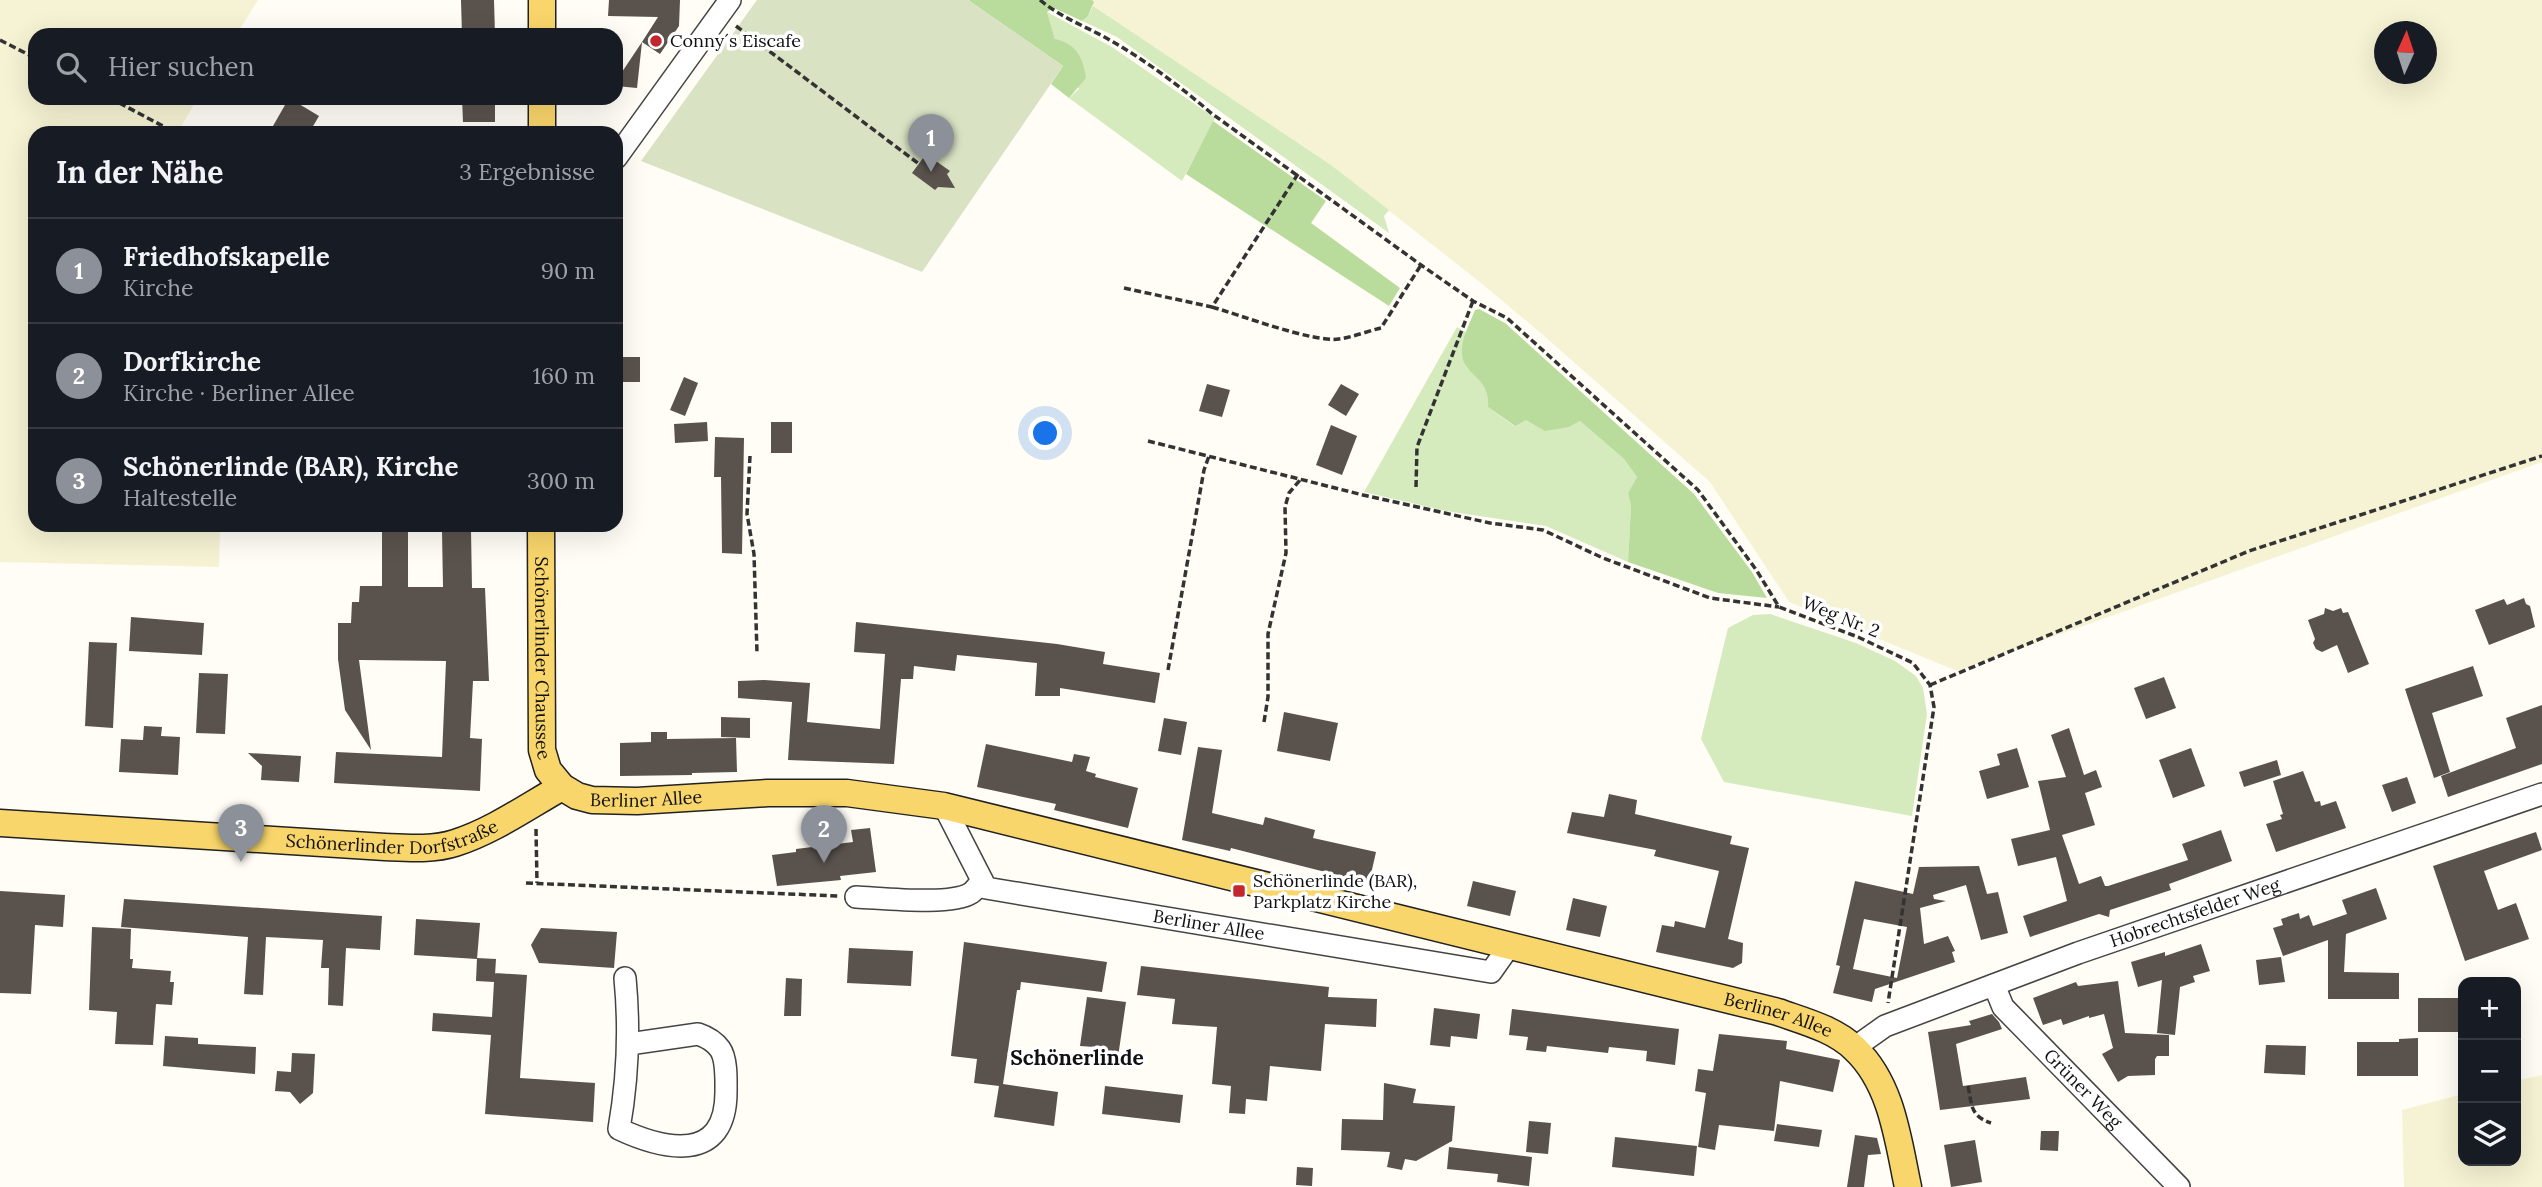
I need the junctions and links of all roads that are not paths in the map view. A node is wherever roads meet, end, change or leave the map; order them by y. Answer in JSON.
{"nodes":[{"id":1,"x":542,"y":0,"type":"edge"},
{"id":2,"x":725,"y":7,"type":"edge"},
{"id":3,"x":542,"y":28,"type":"edge"},
{"id":4,"x":542,"y":105,"type":"edge"},
{"id":5,"x":542,"y":126,"type":"edge"},
{"id":6,"x":623,"y":148,"type":"edge"},
{"id":7,"x":541,"y":532,"type":"edge"},
{"id":8,"x":562,"y":787,"type":"junction"},
{"id":9,"x":2542,"y":794,"type":"edge"},
{"id":10,"x":944,"y":806,"type":"junction"},
{"id":11,"x":0,"y":823,"type":"edge"},
{"id":12,"x":982,"y":881,"type":"junction"},
{"id":13,"x":856,"y":897,"type":"road end"},
{"id":14,"x":1510,"y":945,"type":"junction"},
{"id":15,"x":625,"y":978,"type":"dead end"},
{"id":16,"x":1994,"y":985,"type":"junction"},
{"id":17,"x":629,"y":1044,"type":"junction"},
{"id":18,"x":1854,"y":1048,"type":"junction"},
{"id":19,"x":1908,"y":1187,"type":"edge"},
{"id":20,"x":2179,"y":1187,"type":"edge"}],
"edges":[{"from":1,"to":3,"type":"main road"},
{"from":2,"to":6,"type":"street"},
{"from":4,"to":5,"type":"main road"},
{"from":7,"to":8,"type":"main road","name":"Schönerlinder Chaussee"},
{"from":8,"to":10,"type":"main road","name":"Berliner Allee"},
{"from":8,"to":11,"type":"main road","name":"Schönerlinder Dorfstraße"},
{"from":9,"to":16,"type":"street","name":"Hobrechtsfelder Weg"},
{"from":10,"to":12,"type":"street"},
{"from":10,"to":14,"type":"main road","name":"Berliner Allee"},
{"from":12,"to":13,"type":"street"},
{"from":12,"to":14,"type":"street","name":"Berliner Allee"},
{"from":14,"to":18,"type":"main road","name":"Berliner Allee"},
{"from":15,"to":17,"type":"street"},
{"from":16,"to":18,"type":"street","name":"Hobrechtsfelder Weg"},
{"from":16,"to":20,"type":"street","name":"Grüner Weg"},
{"from":17,"to":17,"type":"street"},
{"from":18,"to":19,"type":"main road","name":"Berliner Allee"}]}
